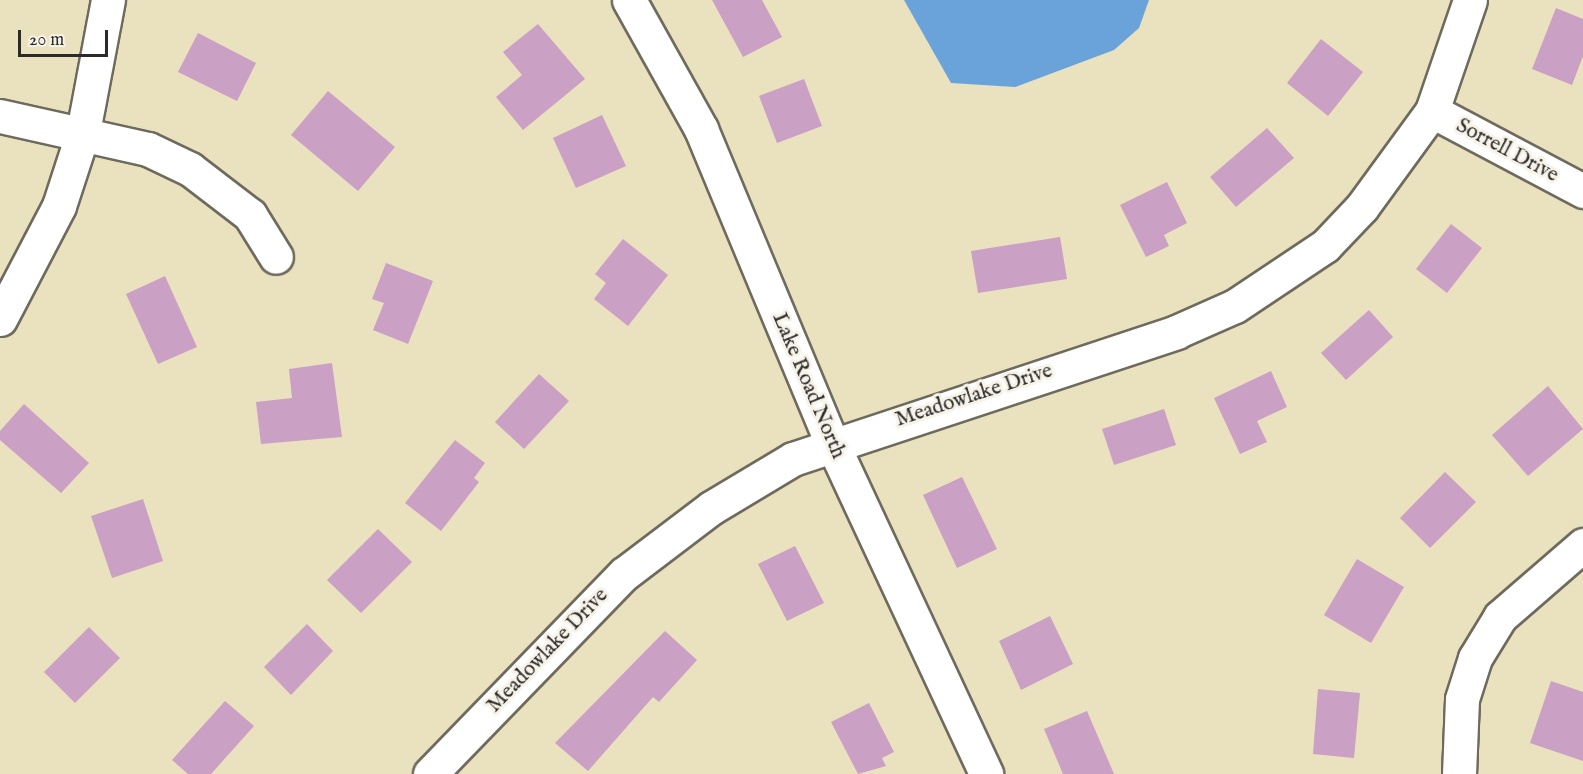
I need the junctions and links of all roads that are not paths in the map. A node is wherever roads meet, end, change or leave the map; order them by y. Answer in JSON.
{"nodes":[{"id":1,"x":108,"y":0,"type":"edge"},
{"id":2,"x":628,"y":0,"type":"edge"},
{"id":3,"x":1470,"y":0,"type":"edge"},
{"id":4,"x":1432,"y":111,"type":"junction"},
{"id":5,"x":0,"y":117,"type":"edge"},
{"id":6,"x":83,"y":132,"type":"junction"},
{"id":7,"x":1583,"y":191,"type":"edge"},
{"id":8,"x":276,"y":257,"type":"dead end"},
{"id":9,"x":0,"y":320,"type":"edge"},
{"id":10,"x":832,"y":443,"type":"junction"},
{"id":11,"x":1583,"y":545,"type":"edge"},
{"id":12,"x":430,"y":774,"type":"edge"},
{"id":13,"x":986,"y":774,"type":"edge"},
{"id":14,"x":1460,"y":774,"type":"edge"}],
"edges":[{"from":1,"to":6,"type":"street"},
{"from":2,"to":10,"type":"street","name":"Lake Road North"},
{"from":3,"to":4,"type":"street","name":"Meadowlake Drive"},
{"from":4,"to":7,"type":"street","name":"Sorrell Drive"},
{"from":4,"to":10,"type":"street","name":"Meadowlake Drive"},
{"from":5,"to":6,"type":"street"},
{"from":6,"to":8,"type":"street"},
{"from":6,"to":9,"type":"street"},
{"from":10,"to":12,"type":"street","name":"Meadowlake Drive"},
{"from":10,"to":13,"type":"street","name":"Lake Road North"},
{"from":11,"to":14,"type":"street"}]}
